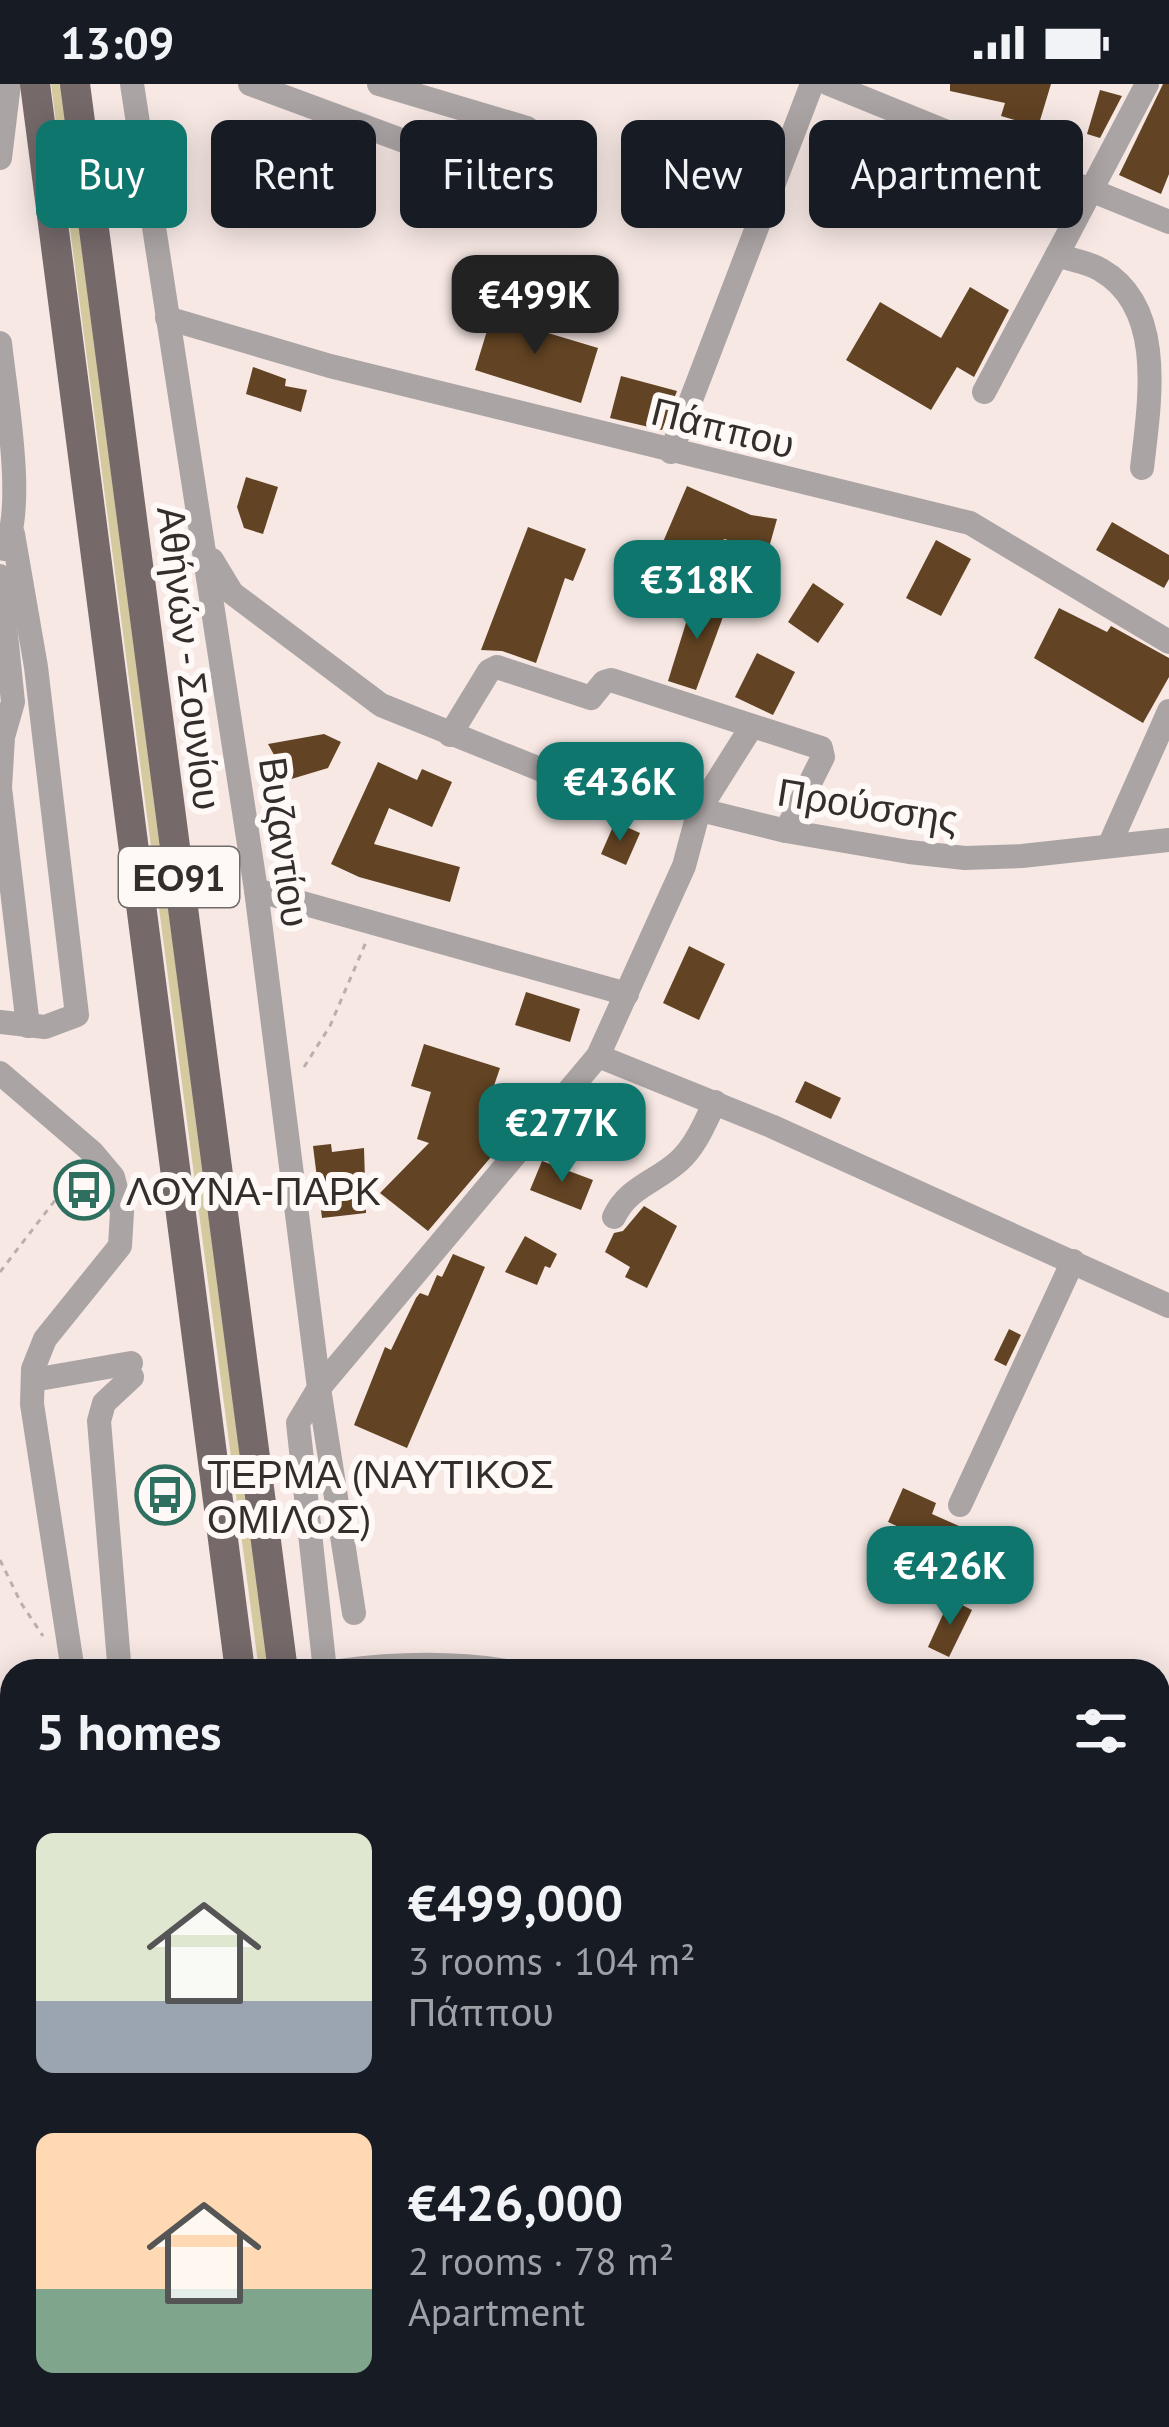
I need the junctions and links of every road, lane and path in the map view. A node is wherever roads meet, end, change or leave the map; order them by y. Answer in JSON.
{"nodes":[{"id":1,"x":9,"y":84,"type":"edge"},
{"id":2,"x":35,"y":84,"type":"edge"},
{"id":3,"x":75,"y":84,"type":"edge"},
{"id":4,"x":132,"y":84,"type":"edge"},
{"id":5,"x":250,"y":84,"type":"edge"},
{"id":6,"x":380,"y":84,"type":"edge"},
{"id":7,"x":812,"y":84,"type":"edge"},
{"id":8,"x":829,"y":84,"type":"edge"},
{"id":9,"x":1147,"y":84,"type":"edge"},
{"id":10,"x":867,"y":91,"type":"edge"},
{"id":11,"x":500,"y":120,"type":"edge"},
{"id":12,"x":400,"y":140,"type":"edge"},
{"id":13,"x":0,"y":158,"type":"edge"},
{"id":14,"x":1091,"y":191,"type":"junction"},
{"id":15,"x":1169,"y":222,"type":"edge"},
{"id":16,"x":1057,"y":255,"type":"junction"},
{"id":17,"x":167,"y":318,"type":"junction"},
{"id":18,"x":0,"y":343,"type":"edge"},
{"id":19,"x":984,"y":392,"type":"dead end"},
{"id":20,"x":671,"y":452,"type":"junction"},
{"id":21,"x":1142,"y":468,"type":"dead end"},
{"id":22,"x":6,"y":545,"type":"edge"},
{"id":23,"x":204,"y":548,"type":"junction"},
{"id":24,"x":0,"y":576,"type":"edge"},
{"id":25,"x":1169,"y":642,"type":"edge"},
{"id":26,"x":40,"y":698,"type":"junction"},
{"id":27,"x":1169,"y":711,"type":"edge"},
{"id":28,"x":752,"y":726,"type":"junction"},
{"id":29,"x":451,"y":735,"type":"junction"},
{"id":30,"x":1,"y":739,"type":"edge"},
{"id":31,"x":698,"y":810,"type":"junction"},
{"id":32,"x":786,"y":831,"type":"junction"},
{"id":33,"x":1169,"y":840,"type":"edge"},
{"id":34,"x":1109,"y":847,"type":"junction"},
{"id":35,"x":256,"y":890,"type":"junction"},
{"id":36,"x":374,"y":924,"type":"junction"},
{"id":37,"x":627,"y":994,"type":"junction"},
{"id":38,"x":0,"y":1022,"type":"edge"},
{"id":39,"x":28,"y":1026,"type":"junction"},
{"id":40,"x":598,"y":1057,"type":"junction"},
{"id":41,"x":0,"y":1072,"type":"edge"},
{"id":42,"x":283,"y":1100,"type":"junction"},
{"id":43,"x":715,"y":1102,"type":"junction"},
{"id":44,"x":92,"y":1152,"type":"junction"},
{"id":45,"x":614,"y":1217,"type":"dead end"},
{"id":46,"x":1073,"y":1261,"type":"junction"},
{"id":47,"x":0,"y":1272,"type":"edge"},
{"id":48,"x":1169,"y":1306,"type":"edge"},
{"id":49,"x":33,"y":1380,"type":"junction"},
{"id":50,"x":319,"y":1388,"type":"junction"},
{"id":51,"x":960,"y":1505,"type":"dead end"},
{"id":52,"x":0,"y":1560,"type":"edge"},
{"id":53,"x":354,"y":1613,"type":"dead end"},
{"id":54,"x":58,"y":1659,"type":"edge"},
{"id":55,"x":70,"y":1659,"type":"edge"},
{"id":56,"x":119,"y":1659,"type":"edge"},
{"id":57,"x":238,"y":1659,"type":"edge"},
{"id":58,"x":281,"y":1659,"type":"edge"},
{"id":59,"x":324,"y":1659,"type":"edge"}],
"edges":[{"from":1,"to":13,"type":"street"},
{"from":2,"to":57,"type":"main road","name":"Αθήνών - Σουνίου","number":"ΕΟ91"},
{"from":3,"to":58,"type":"main road","name":"Αθήνών - Σουνίου","number":"ΕΟ91"},
{"from":4,"to":17,"type":"street","name":"Βυζαντίου"},
{"from":5,"to":12,"type":"street"},
{"from":6,"to":11,"type":"street"},
{"from":7,"to":20,"type":"street"},
{"from":8,"to":10,"type":"street"},
{"from":9,"to":14,"type":"street"},
{"from":10,"to":14,"type":"street"},
{"from":14,"to":15,"type":"street"},
{"from":14,"to":16,"type":"street"},
{"from":16,"to":19,"type":"street"},
{"from":16,"to":21,"type":"street"},
{"from":17,"to":20,"type":"street","name":"Πάππου"},
{"from":17,"to":23,"type":"street","name":"Βυζαντίου"},
{"from":18,"to":22,"type":"street"},
{"from":20,"to":25,"type":"street","name":"Πάππου"},
{"from":22,"to":26,"type":"street"},
{"from":23,"to":29,"type":"street","name":"Προύσσης"},
{"from":23,"to":35,"type":"street","name":"Βυζαντίου"},
{"from":24,"to":30,"type":"street"},
{"from":26,"to":30,"type":"street"},
{"from":26,"to":39,"type":"street"},
{"from":27,"to":34,"type":"street"},
{"from":28,"to":29,"type":"street"},
{"from":28,"to":31,"type":"street"},
{"from":28,"to":32,"type":"street"},
{"from":29,"to":31,"type":"street","name":"Προύσσης"},
{"from":30,"to":39,"type":"street"},
{"from":31,"to":32,"type":"street","name":"Προύσσης"},
{"from":31,"to":37,"type":"street"},
{"from":32,"to":34,"type":"street","name":"Προύσσης"},
{"from":33,"to":34,"type":"street","name":"Προύσσης"},
{"from":35,"to":36,"type":"street"},
{"from":35,"to":42,"type":"street","name":"Βυζαντίου"},
{"from":36,"to":37,"type":"street"},
{"from":36,"to":42,"type":"path"},
{"from":37,"to":40,"type":"street"},
{"from":38,"to":39,"type":"street"},
{"from":40,"to":43,"type":"street"},
{"from":40,"to":50,"type":"street"},
{"from":41,"to":44,"type":"street"},
{"from":42,"to":50,"type":"street","name":"Βυζαντίου"},
{"from":43,"to":45,"type":"street"},
{"from":43,"to":46,"type":"street"},
{"from":44,"to":47,"type":"path"},
{"from":44,"to":49,"type":"street"},
{"from":46,"to":48,"type":"street"},
{"from":46,"to":51,"type":"street"},
{"from":49,"to":55,"type":"street"},
{"from":49,"to":56,"type":"street"},
{"from":50,"to":53,"type":"street","name":"Βυζαντίου"},
{"from":50,"to":59,"type":"street"},
{"from":52,"to":54,"type":"path"}]}
